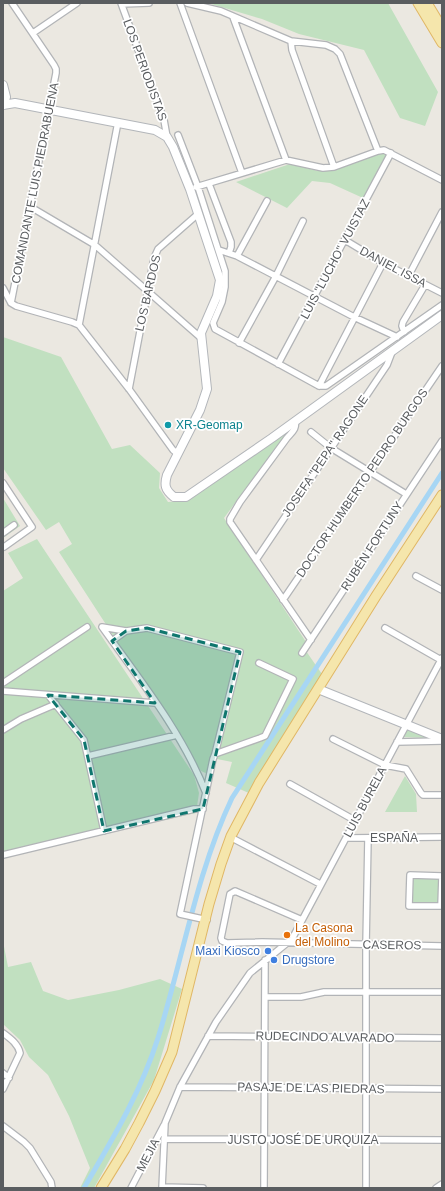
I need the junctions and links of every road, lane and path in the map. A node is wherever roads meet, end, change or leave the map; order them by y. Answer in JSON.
{"nodes":[{"id":1,"x":12,"y":3,"type":"edge"},
{"id":2,"x":76,"y":3,"type":"edge"},
{"id":3,"x":121,"y":3,"type":"edge"},
{"id":4,"x":149,"y":3,"type":"edge"},
{"id":5,"x":180,"y":3,"type":"edge"},
{"id":6,"x":187,"y":3,"type":"edge"},
{"id":7,"x":418,"y":3,"type":"edge"},
{"id":8,"x":427,"y":3,"type":"edge"},
{"id":9,"x":233,"y":17,"type":"junction"},
{"id":10,"x":442,"y":28,"type":"edge"},
{"id":11,"x":33,"y":33,"type":"junction"},
{"id":12,"x":291,"y":41,"type":"junction"},
{"id":13,"x":442,"y":43,"type":"edge"},
{"id":14,"x":3,"y":85,"type":"edge"},
{"id":15,"x":4,"y":102,"type":"edge"},
{"id":16,"x":50,"y":110,"type":"junction"},
{"id":17,"x":118,"y":122,"type":"junction"},
{"id":18,"x":178,"y":135,"type":"dead end"},
{"id":19,"x":167,"y":138,"type":"junction"},
{"id":20,"x":378,"y":150,"type":"junction"},
{"id":21,"x":392,"y":153,"type":"junction"},
{"id":22,"x":286,"y":160,"type":"junction"},
{"id":23,"x":334,"y":167,"type":"junction"},
{"id":24,"x":242,"y":173,"type":"junction"},
{"id":25,"x":442,"y":180,"type":"edge"},
{"id":26,"x":209,"y":184,"type":"junction"},
{"id":27,"x":194,"y":188,"type":"junction"},
{"id":28,"x":267,"y":201,"type":"dead end"},
{"id":29,"x":29,"y":206,"type":"junction"},
{"id":30,"x":442,"y":212,"type":"edge"},
{"id":31,"x":198,"y":214,"type":"junction"},
{"id":32,"x":303,"y":221,"type":"dead end"},
{"id":33,"x":345,"y":240,"type":"junction"},
{"id":34,"x":95,"y":246,"type":"junction"},
{"id":35,"x":219,"y":250,"type":"junction"},
{"id":36,"x":229,"y":253,"type":"junction"},
{"id":37,"x":237,"y":256,"type":"junction"},
{"id":38,"x":383,"y":263,"type":"junction"},
{"id":39,"x":409,"y":275,"type":"junction"},
{"id":40,"x":276,"y":276,"type":"junction"},
{"id":41,"x":425,"y":285,"type":"junction"},
{"id":42,"x":3,"y":288,"type":"edge"},
{"id":43,"x":147,"y":290,"type":"junction"},
{"id":44,"x":442,"y":293,"type":"edge"},
{"id":45,"x":315,"y":295,"type":"junction"},
{"id":46,"x":11,"y":303,"type":"junction"},
{"id":47,"x":442,"y":305,"type":"edge"},
{"id":48,"x":442,"y":316,"type":"edge"},
{"id":49,"x":354,"y":317,"type":"junction"},
{"id":50,"x":79,"y":325,"type":"junction"},
{"id":51,"x":404,"y":332,"type":"junction"},
{"id":52,"x":396,"y":337,"type":"junction"},
{"id":53,"x":201,"y":338,"type":"junction"},
{"id":54,"x":238,"y":343,"type":"junction"},
{"id":55,"x":392,"y":352,"type":"junction"},
{"id":56,"x":278,"y":364,"type":"junction"},
{"id":57,"x":442,"y":366,"type":"edge"},
{"id":58,"x":319,"y":386,"type":"junction"},
{"id":59,"x":129,"y":389,"type":"junction"},
{"id":60,"x":295,"y":421,"type":"junction"},
{"id":61,"x":311,"y":432,"type":"dead end"},
{"id":62,"x":442,"y":440,"type":"edge"},
{"id":63,"x":331,"y":448,"type":"junction"},
{"id":64,"x":178,"y":454,"type":"junction"},
{"id":65,"x":370,"y":472,"type":"junction"},
{"id":66,"x":3,"y":483,"type":"edge"},
{"id":67,"x":406,"y":494,"type":"junction"},
{"id":68,"x":442,"y":495,"type":"edge"},
{"id":69,"x":442,"y":502,"type":"edge"},
{"id":70,"x":14,"y":525,"type":"dead end"},
{"id":71,"x":3,"y":533,"type":"edge"},
{"id":72,"x":4,"y":547,"type":"edge"},
{"id":73,"x":256,"y":560,"type":"junction"},
{"id":74,"x":416,"y":576,"type":"dead end"},
{"id":75,"x":442,"y":590,"type":"edge"},
{"id":76,"x":283,"y":600,"type":"junction"},
{"id":77,"x":87,"y":626,"type":"dead end"},
{"id":78,"x":385,"y":628,"type":"dead end"},
{"id":79,"x":126,"y":631,"type":"junction"},
{"id":80,"x":311,"y":640,"type":"junction"},
{"id":81,"x":112,"y":641,"type":"junction"},
{"id":82,"x":302,"y":653,"type":"dead end"},
{"id":83,"x":441,"y":659,"type":"edge"},
{"id":84,"x":259,"y":663,"type":"dead end"},
{"id":85,"x":3,"y":683,"type":"edge"},
{"id":86,"x":319,"y":689,"type":"junction"},
{"id":87,"x":3,"y":690,"type":"edge"},
{"id":88,"x":48,"y":695,"type":"junction"},
{"id":89,"x":155,"y":703,"type":"junction"},
{"id":90,"x":56,"y":704,"type":"junction"},
{"id":91,"x":407,"y":725,"type":"junction"},
{"id":92,"x":3,"y":730,"type":"edge"},
{"id":93,"x":178,"y":735,"type":"junction"},
{"id":94,"x":333,"y":739,"type":"dead end"},
{"id":95,"x":442,"y":740,"type":"edge"},
{"id":96,"x":398,"y":742,"type":"junction"},
{"id":97,"x":215,"y":754,"type":"junction"},
{"id":98,"x":88,"y":756,"type":"junction"},
{"id":99,"x":385,"y":765,"type":"junction"},
{"id":100,"x":290,"y":784,"type":"dead end"},
{"id":101,"x":206,"y":794,"type":"junction"},
{"id":102,"x":442,"y":795,"type":"edge"},
{"id":103,"x":203,"y":809,"type":"junction"},
{"id":104,"x":356,"y":821,"type":"junction"},
{"id":105,"x":104,"y":831,"type":"junction"},
{"id":106,"x":232,"y":838,"type":"junction"},
{"id":107,"x":346,"y":838,"type":"junction"},
{"id":108,"x":368,"y":838,"type":"junction"},
{"id":109,"x":442,"y":838,"type":"edge"},
{"id":110,"x":3,"y":855,"type":"edge"},
{"id":111,"x":320,"y":884,"type":"junction"},
{"id":112,"x":442,"y":890,"type":"edge"},
{"id":113,"x":207,"y":920,"type":"junction"},
{"id":114,"x":302,"y":920,"type":"junction"},
{"id":115,"x":286,"y":943,"type":"junction"},
{"id":116,"x":366,"y":945,"type":"junction"},
{"id":117,"x":442,"y":946,"type":"edge"},
{"id":118,"x":265,"y":960,"type":"junction"},
{"id":119,"x":442,"y":992,"type":"edge"},
{"id":120,"x":366,"y":993,"type":"junction"},
{"id":121,"x":265,"y":997,"type":"junction"},
{"id":122,"x":3,"y":1033,"type":"edge"},
{"id":123,"x":208,"y":1036,"type":"junction"},
{"id":124,"x":265,"y":1036,"type":"junction"},
{"id":125,"x":366,"y":1037,"type":"junction"},
{"id":126,"x":442,"y":1038,"type":"edge"},
{"id":127,"x":3,"y":1073,"type":"edge"},
{"id":128,"x":9,"y":1078,"type":"junction"},
{"id":129,"x":180,"y":1087,"type":"junction"},
{"id":130,"x":264,"y":1087,"type":"junction"},
{"id":131,"x":3,"y":1089,"type":"edge"},
{"id":132,"x":366,"y":1089,"type":"junction"},
{"id":133,"x":442,"y":1089,"type":"edge"},
{"id":134,"x":165,"y":1123,"type":"junction"},
{"id":135,"x":3,"y":1126,"type":"edge"},
{"id":136,"x":164,"y":1139,"type":"junction"},
{"id":137,"x":265,"y":1140,"type":"junction"},
{"id":138,"x":367,"y":1140,"type":"junction"},
{"id":139,"x":442,"y":1140,"type":"edge"},
{"id":140,"x":442,"y":1184,"type":"edge"},
{"id":141,"x":52,"y":1188,"type":"edge"},
{"id":142,"x":101,"y":1188,"type":"edge"},
{"id":143,"x":105,"y":1188,"type":"edge"},
{"id":144,"x":131,"y":1188,"type":"edge"},
{"id":145,"x":162,"y":1188,"type":"edge"},
{"id":146,"x":203,"y":1188,"type":"edge"},
{"id":147,"x":264,"y":1188,"type":"edge"},
{"id":148,"x":366,"y":1188,"type":"edge"},
{"id":149,"x":436,"y":1188,"type":"edge"}],
"edges":[{"from":1,"to":11,"type":"street","name":"COMANDANTE LUIS PIEDRABUENA"},
{"from":2,"to":11,"type":"street"},
{"from":3,"to":4,"type":"street"},
{"from":3,"to":19,"type":"street","name":"LOS PERIODISTAS"},
{"from":5,"to":24,"type":"street"},
{"from":6,"to":9,"type":"street"},
{"from":7,"to":13,"type":"main road"},
{"from":8,"to":10,"type":"main road"},
{"from":9,"to":12,"type":"street"},
{"from":9,"to":22,"type":"street"},
{"from":11,"to":16,"type":"street","name":"COMANDANTE LUIS PIEDRABUENA"},
{"from":12,"to":20,"type":"street"},
{"from":12,"to":23,"type":"street"},
{"from":14,"to":15,"type":"main road"},
{"from":15,"to":16,"type":"main road"},
{"from":16,"to":17,"type":"main road"},
{"from":16,"to":29,"type":"street","name":"COMANDANTE LUIS PIEDRABUENA"},
{"from":17,"to":19,"type":"main road"},
{"from":17,"to":34,"type":"street"},
{"from":18,"to":27,"type":"street"},
{"from":19,"to":27,"type":"main road"},
{"from":20,"to":21,"type":"street"},
{"from":20,"to":23,"type":"street"},
{"from":21,"to":25,"type":"street"},
{"from":21,"to":33,"type":"street","name":"LUIS \"LUCHO\" VUISTAZ"},
{"from":22,"to":23,"type":"street"},
{"from":22,"to":24,"type":"street"},
{"from":24,"to":26,"type":"street"},
{"from":26,"to":27,"type":"street"},
{"from":26,"to":36,"type":"street"},
{"from":27,"to":31,"type":"main road"},
{"from":27,"to":35,"type":"street"},
{"from":28,"to":37,"type":"street"},
{"from":29,"to":34,"type":"street"},
{"from":29,"to":46,"type":"street","name":"COMANDANTE LUIS PIEDRABUENA"},
{"from":30,"to":39,"type":"street"},
{"from":31,"to":43,"type":"street","name":"LOS BARDOS"},
{"from":31,"to":53,"type":"main road"},
{"from":32,"to":40,"type":"street"},
{"from":33,"to":38,"type":"street","name":"DANIEL ISSA"},
{"from":33,"to":45,"type":"street","name":"LUIS \"LUCHO\" VUISTAZ"},
{"from":34,"to":43,"type":"street"},
{"from":34,"to":50,"type":"street"},
{"from":35,"to":36,"type":"street"},
{"from":35,"to":54,"type":"street"},
{"from":36,"to":37,"type":"street"},
{"from":37,"to":40,"type":"street"},
{"from":38,"to":39,"type":"street","name":"DANIEL ISSA"},
{"from":38,"to":49,"type":"street"},
{"from":39,"to":41,"type":"street","name":"DANIEL ISSA"},
{"from":40,"to":45,"type":"street"},
{"from":40,"to":54,"type":"street"},
{"from":41,"to":44,"type":"street","name":"DANIEL ISSA"},
{"from":41,"to":51,"type":"street"},
{"from":42,"to":46,"type":"street"},
{"from":43,"to":53,"type":"street"},
{"from":43,"to":59,"type":"street","name":"LOS BARDOS"},
{"from":45,"to":49,"type":"street"},
{"from":45,"to":56,"type":"street","name":"LUIS \"LUCHO\" VUISTAZ"},
{"from":46,"to":50,"type":"street"},
{"from":47,"to":51,"type":"street"},
{"from":48,"to":55,"type":"main road"},
{"from":49,"to":52,"type":"street"},
{"from":49,"to":58,"type":"street"},
{"from":50,"to":59,"type":"street"},
{"from":51,"to":52,"type":"street"},
{"from":52,"to":58,"type":"street"},
{"from":53,"to":64,"type":"main road"},
{"from":54,"to":56,"type":"street"},
{"from":55,"to":60,"type":"main road"},
{"from":55,"to":63,"type":"street","name":"JOSEFA \"PEPA\" RAGONE"},
{"from":56,"to":58,"type":"street"},
{"from":57,"to":65,"type":"street","name":"DOCTOR HUMBERTO PEDRO BURGOS"},
{"from":59,"to":64,"type":"street"},
{"from":60,"to":64,"type":"main road"},
{"from":60,"to":73,"type":"street"},
{"from":61,"to":63,"type":"street"},
{"from":62,"to":67,"type":"street","name":"RUBÉN FORTUNY"},
{"from":63,"to":65,"type":"street"},
{"from":63,"to":73,"type":"street","name":"JOSEFA \"PEPA\" RAGONE"},
{"from":65,"to":67,"type":"street"},
{"from":65,"to":76,"type":"street","name":"DOCTOR HUMBERTO PEDRO BURGOS"},
{"from":66,"to":72,"type":"street"},
{"from":67,"to":80,"type":"street","name":"RUBÉN FORTUNY"},
{"from":68,"to":86,"type":"main road"},
{"from":69,"to":86,"type":"main road"},
{"from":70,"to":71,"type":"street"},
{"from":73,"to":76,"type":"street"},
{"from":74,"to":75,"type":"street"},
{"from":76,"to":80,"type":"street"},
{"from":77,"to":85,"type":"street"},
{"from":78,"to":83,"type":"street"},
{"from":79,"to":81,"type":"street"},
{"from":79,"to":81,"type":"street"},
{"from":79,"to":97,"type":"street"},
{"from":80,"to":82,"type":"street","name":"RUBÉN FORTUNY"},
{"from":81,"to":89,"type":"street"},
{"from":83,"to":91,"type":"street","name":"LUIS BURELA"},
{"from":84,"to":97,"type":"street"},
{"from":86,"to":91,"type":"main road"},
{"from":86,"to":106,"type":"main road"},
{"from":86,"to":113,"type":"main road"},
{"from":87,"to":88,"type":"street"},
{"from":88,"to":89,"type":"street"},
{"from":88,"to":90,"type":"street"},
{"from":89,"to":93,"type":"street"},
{"from":90,"to":92,"type":"street"},
{"from":90,"to":98,"type":"street"},
{"from":91,"to":95,"type":"main road"},
{"from":91,"to":96,"type":"street","name":"LUIS BURELA"},
{"from":93,"to":98,"type":"street"},
{"from":93,"to":101,"type":"street"},
{"from":94,"to":99,"type":"street"},
{"from":95,"to":96,"type":"street"},
{"from":96,"to":99,"type":"street","name":"LUIS BURELA"},
{"from":97,"to":101,"type":"street"},
{"from":98,"to":105,"type":"street"},
{"from":99,"to":102,"type":"street"},
{"from":99,"to":104,"type":"street","name":"LUIS BURELA"},
{"from":100,"to":104,"type":"street"},
{"from":101,"to":103,"type":"street"},
{"from":103,"to":105,"type":"street"},
{"from":103,"to":113,"type":"street"},
{"from":104,"to":107,"type":"street","name":"LUIS BURELA"},
{"from":105,"to":110,"type":"street"},
{"from":106,"to":111,"type":"street"},
{"from":106,"to":113,"type":"main road"},
{"from":107,"to":108,"type":"street","name":"ESPAÑA"},
{"from":107,"to":111,"type":"street","name":"LUIS BURELA"},
{"from":108,"to":109,"type":"street","name":"ESPAÑA"},
{"from":108,"to":116,"type":"street"},
{"from":111,"to":114,"type":"street","name":"LUIS BURELA"},
{"from":112,"to":112,"type":"street"},
{"from":113,"to":142,"type":"main road"},
{"from":113,"to":143,"type":"main road"},
{"from":114,"to":115,"type":"street","name":"LUIS BURELA"},
{"from":114,"to":115,"type":"street","name":"CASEROS"},
{"from":115,"to":116,"type":"street","name":"CASEROS"},
{"from":115,"to":118,"type":"street","name":"LUIS BURELA"},
{"from":116,"to":117,"type":"street","name":"CASEROS"},
{"from":116,"to":120,"type":"street"},
{"from":118,"to":121,"type":"street"},
{"from":118,"to":123,"type":"street","name":"LUIS BURELA"},
{"from":119,"to":120,"type":"street"},
{"from":120,"to":121,"type":"street"},
{"from":120,"to":125,"type":"street"},
{"from":121,"to":124,"type":"street"},
{"from":122,"to":128,"type":"street"},
{"from":123,"to":124,"type":"street","name":"RUDECINDO ALVARADO"},
{"from":123,"to":129,"type":"street","name":"LUIS BURELA"},
{"from":124,"to":125,"type":"street","name":"RUDECINDO ALVARADO"},
{"from":124,"to":130,"type":"street"},
{"from":125,"to":126,"type":"street","name":"RUDECINDO ALVARADO"},
{"from":125,"to":132,"type":"street"},
{"from":127,"to":128,"type":"street"},
{"from":128,"to":131,"type":"street"},
{"from":129,"to":130,"type":"street","name":"PASAJE DE LAS PIEDRAS"},
{"from":129,"to":134,"type":"street","name":"LUIS BURELA"},
{"from":130,"to":132,"type":"street","name":"PASAJE DE LAS PIEDRAS"},
{"from":130,"to":137,"type":"street"},
{"from":132,"to":133,"type":"street","name":"PASAJE DE LAS PIEDRAS"},
{"from":132,"to":138,"type":"street"},
{"from":134,"to":136,"type":"street"},
{"from":134,"to":144,"type":"street","name":"MEJIA"},
{"from":135,"to":141,"type":"street"},
{"from":136,"to":137,"type":"street","name":"JUSTO JOSÉ DE URQUIZA"},
{"from":136,"to":145,"type":"street"},
{"from":137,"to":138,"type":"street","name":"JUSTO JOSÉ DE URQUIZA"},
{"from":137,"to":147,"type":"street"},
{"from":138,"to":139,"type":"street","name":"JUSTO JOSÉ DE URQUIZA"},
{"from":138,"to":148,"type":"street"},
{"from":140,"to":149,"type":"street"},
{"from":145,"to":146,"type":"street"}]}
